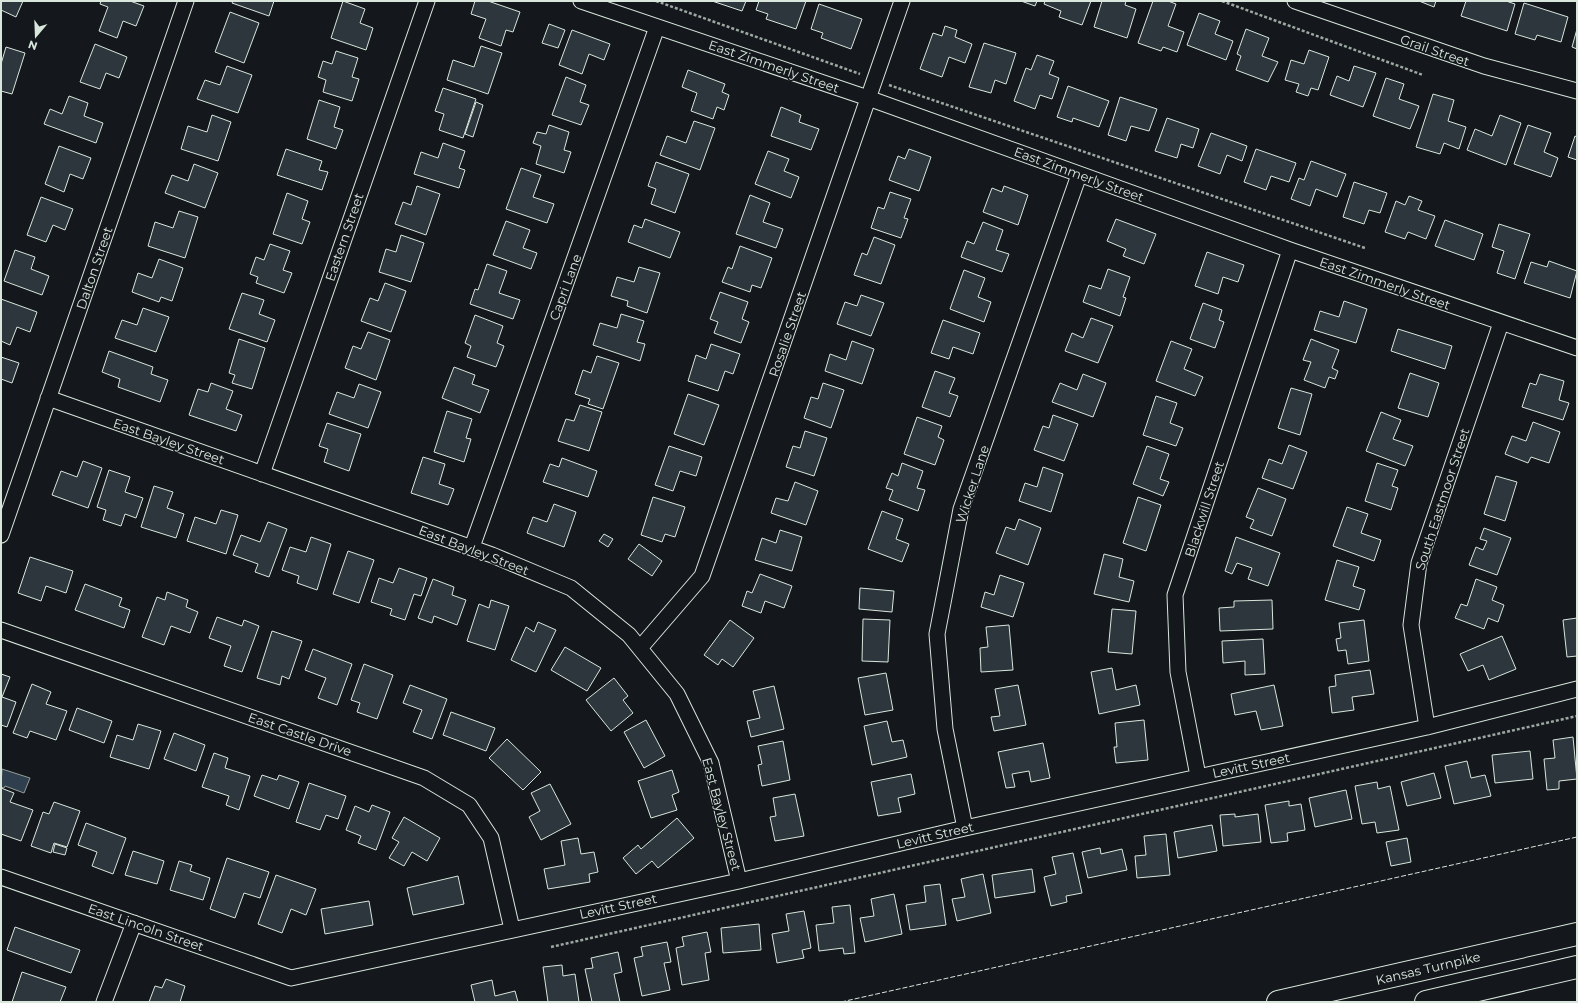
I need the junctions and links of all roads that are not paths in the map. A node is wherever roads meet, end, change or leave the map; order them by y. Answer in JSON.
{"nodes":[{"id":1,"x":186,"y":1,"type":"edge"},
{"id":2,"x":427,"y":1,"type":"edge"},
{"id":3,"x":581,"y":1,"type":"edge"},
{"id":4,"x":902,"y":1,"type":"edge"},
{"id":5,"x":1295,"y":1,"type":"edge"},
{"id":6,"x":657,"y":27,"type":"junction"},
{"id":7,"x":1577,"y":91,"type":"edge"},
{"id":8,"x":868,"y":98,"type":"junction"},
{"id":9,"x":1079,"y":174,"type":"junction"},
{"id":10,"x":1290,"y":250,"type":"junction"},
{"id":11,"x":1501,"y":323,"type":"junction"},
{"id":12,"x":1577,"y":348,"type":"edge"},
{"id":13,"x":48,"y":398,"type":"junction"},
{"id":14,"x":262,"y":474,"type":"junction"},
{"id":15,"x":1,"y":535,"type":"edge"},
{"id":16,"x":472,"y":547,"type":"junction"},
{"id":17,"x":1,"y":630,"type":"edge"},
{"id":18,"x":640,"y":648,"type":"junction"},
{"id":19,"x":1577,"y":689,"type":"edge"},
{"id":20,"x":1427,"y":727,"type":"junction"},
{"id":21,"x":1198,"y":776,"type":"junction"},
{"id":22,"x":965,"y":828,"type":"junction"},
{"id":23,"x":1,"y":877,"type":"edge"},
{"id":24,"x":739,"y":881,"type":"junction"},
{"id":25,"x":134,"y":923,"type":"junction"},
{"id":26,"x":512,"y":929,"type":"junction"},
{"id":27,"x":1577,"y":934,"type":"edge"},
{"id":28,"x":1577,"y":967,"type":"edge"},
{"id":29,"x":291,"y":978,"type":"joint"},
{"id":30,"x":104,"y":1002,"type":"edge"},
{"id":31,"x":1278,"y":1002,"type":"edge"},
{"id":32,"x":1426,"y":1002,"type":"edge"}],
"edges":[{"from":1,"to":13,"type":"street","name":"Dalton Street"},
{"from":2,"to":14,"type":"street","name":"Eastern Street"},
{"from":3,"to":6,"type":"street","name":"East Zimmerly Street"},
{"from":4,"to":8,"type":"street","name":"Rosalie Street"},
{"from":5,"to":7,"type":"street","name":"Grail Street"},
{"from":6,"to":8,"type":"street","name":"East Zimmerly Street"},
{"from":6,"to":16,"type":"street","name":"Capri Lane"},
{"from":8,"to":9,"type":"street","name":"East Zimmerly Street"},
{"from":8,"to":18,"type":"street","name":"Rosalie Street"},
{"from":9,"to":10,"type":"street","name":"East Zimmerly Street"},
{"from":9,"to":22,"type":"street","name":"Wicker Lane"},
{"from":10,"to":11,"type":"street","name":"East Zimmerly Street"},
{"from":10,"to":21,"type":"street","name":"Blackwill Street"},
{"from":11,"to":12,"type":"street","name":"East Zimmerly Street"},
{"from":11,"to":20,"type":"street","name":"South Eastmoor Street"},
{"from":13,"to":14,"type":"street","name":"East Bayley Street"},
{"from":13,"to":15,"type":"street","name":"Dalton Street"},
{"from":14,"to":16,"type":"street","name":"East Bayley Street"},
{"from":16,"to":18,"type":"street","name":"East Bayley Street"},
{"from":17,"to":26,"type":"street","name":"East Castle Drive"},
{"from":18,"to":24,"type":"street","name":"East Bayley Street"},
{"from":19,"to":20,"type":"street","name":"Levitt Street"},
{"from":20,"to":21,"type":"street","name":"Levitt Street"},
{"from":21,"to":22,"type":"street","name":"Levitt Street"},
{"from":22,"to":24,"type":"street","name":"Levitt Street"},
{"from":23,"to":25,"type":"street","name":"East Lincoln Street"},
{"from":24,"to":26,"type":"street","name":"Levitt Street"},
{"from":25,"to":29,"type":"street","name":"East Lincoln Street"},
{"from":25,"to":30,"type":"street"},
{"from":26,"to":29,"type":"street","name":"Levitt Street"},
{"from":27,"to":31,"type":"highway","name":"Kansas Turnpike"},
{"from":28,"to":32,"type":"highway"}]}
